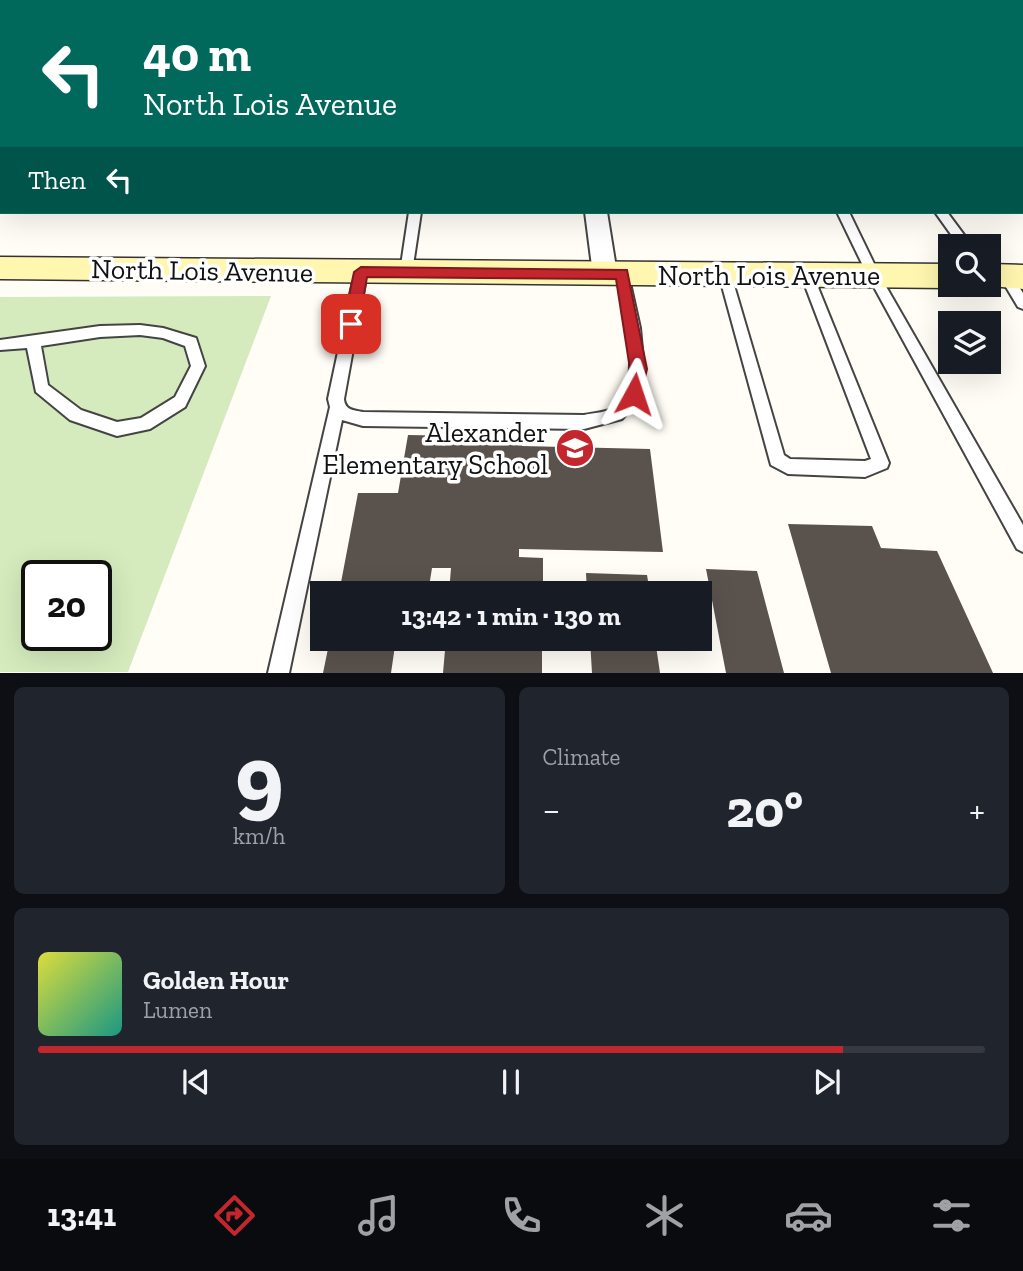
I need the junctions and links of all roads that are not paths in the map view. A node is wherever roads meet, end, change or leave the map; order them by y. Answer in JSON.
{"nodes":[{"id":1,"x":415,"y":214,"type":"edge"},
{"id":2,"x":597,"y":214,"type":"edge"},
{"id":3,"x":844,"y":214,"type":"edge"},
{"id":4,"x":942,"y":214,"type":"edge"},
{"id":5,"x":957,"y":234,"type":"edge"},
{"id":6,"x":0,"y":268,"type":"edge"},
{"id":7,"x":361,"y":272,"type":"junction"},
{"id":8,"x":406,"y":272,"type":"junction"},
{"id":9,"x":614,"y":274,"type":"junction"},
{"id":10,"x":724,"y":275,"type":"junction"},
{"id":11,"x":807,"y":275,"type":"junction"},
{"id":12,"x":874,"y":276,"type":"junction"},
{"id":13,"x":938,"y":276,"type":"edge"},
{"id":14,"x":33,"y":344,"type":"junction"},
{"id":15,"x":0,"y":345,"type":"edge"},
{"id":16,"x":337,"y":408,"type":"junction"},
{"id":17,"x":1023,"y":543,"type":"edge"},
{"id":18,"x":278,"y":673,"type":"edge"}],
"edges":[{"from":1,"to":8,"type":"lane"},
{"from":2,"to":9,"type":"street"},
{"from":3,"to":12,"type":"lane"},
{"from":4,"to":5,"type":"lane"},
{"from":6,"to":7,"type":"street","name":"North Lois Avenue"},
{"from":7,"to":8,"type":"street","name":"North Lois Avenue"},
{"from":7,"to":16,"type":"lane"},
{"from":8,"to":9,"type":"street","name":"North Lois Avenue"},
{"from":9,"to":10,"type":"street","name":"North Lois Avenue"},
{"from":9,"to":16,"type":"lane"},
{"from":10,"to":11,"type":"street","name":"North Lois Avenue"},
{"from":10,"to":11,"type":"lane"},
{"from":11,"to":12,"type":"street","name":"North Lois Avenue"},
{"from":12,"to":13,"type":"street","name":"North Lois Avenue"},
{"from":12,"to":17,"type":"lane"},
{"from":14,"to":14,"type":"lane"},
{"from":14,"to":15,"type":"lane"},
{"from":16,"to":18,"type":"lane"}]}
